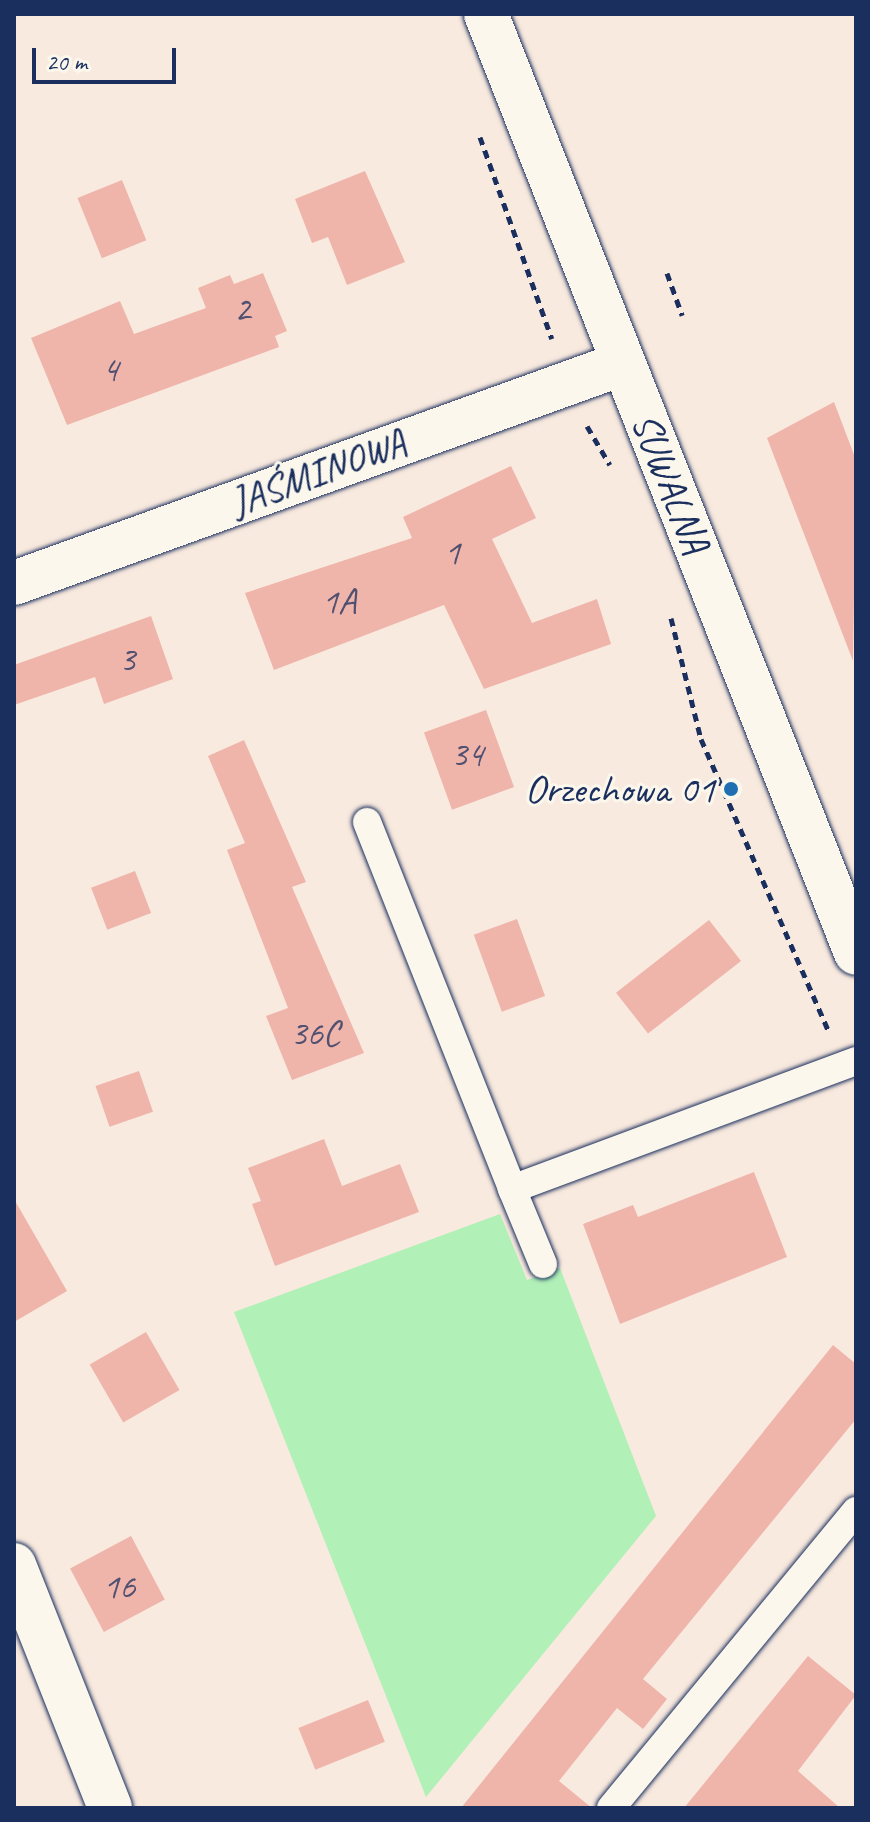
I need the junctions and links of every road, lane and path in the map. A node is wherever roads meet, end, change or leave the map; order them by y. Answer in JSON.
{"nodes":[{"id":1,"x":486,"y":14,"type":"edge"},
{"id":2,"x":667,"y":273,"type":"dead end"},
{"id":3,"x":682,"y":315,"type":"dead end"},
{"id":4,"x":624,"y":363,"type":"junction"},
{"id":5,"x":585,"y":422,"type":"dead end"},
{"id":6,"x":617,"y":474,"type":"dead end"},
{"id":7,"x":14,"y":583,"type":"edge"},
{"id":8,"x":667,"y":604,"type":"dead end"},
{"id":9,"x":367,"y":822,"type":"dead end"},
{"id":10,"x":856,"y":953,"type":"edge"},
{"id":11,"x":849,"y":1064,"type":"edge"},
{"id":12,"x":512,"y":1189,"type":"junction"},
{"id":13,"x":543,"y":1264,"type":"dead end"},
{"id":14,"x":856,"y":1511,"type":"edge"},
{"id":15,"x":14,"y":1565,"type":"edge"},
{"id":16,"x":110,"y":1808,"type":"edge"},
{"id":17,"x":611,"y":1808,"type":"edge"}],
"edges":[{"from":1,"to":4,"type":"street","name":"SUWALNA"},
{"from":2,"to":3,"type":"path"},
{"from":4,"to":7,"type":"street","name":"JAŚMINOWA"},
{"from":4,"to":10,"type":"street","name":"SUWALNA"},
{"from":5,"to":6,"type":"path"},
{"from":8,"to":11,"type":"path"},
{"from":9,"to":12,"type":"lane"},
{"from":11,"to":12,"type":"lane"},
{"from":12,"to":13,"type":"lane"},
{"from":14,"to":17,"type":"lane"},
{"from":15,"to":16,"type":"street"}]}
